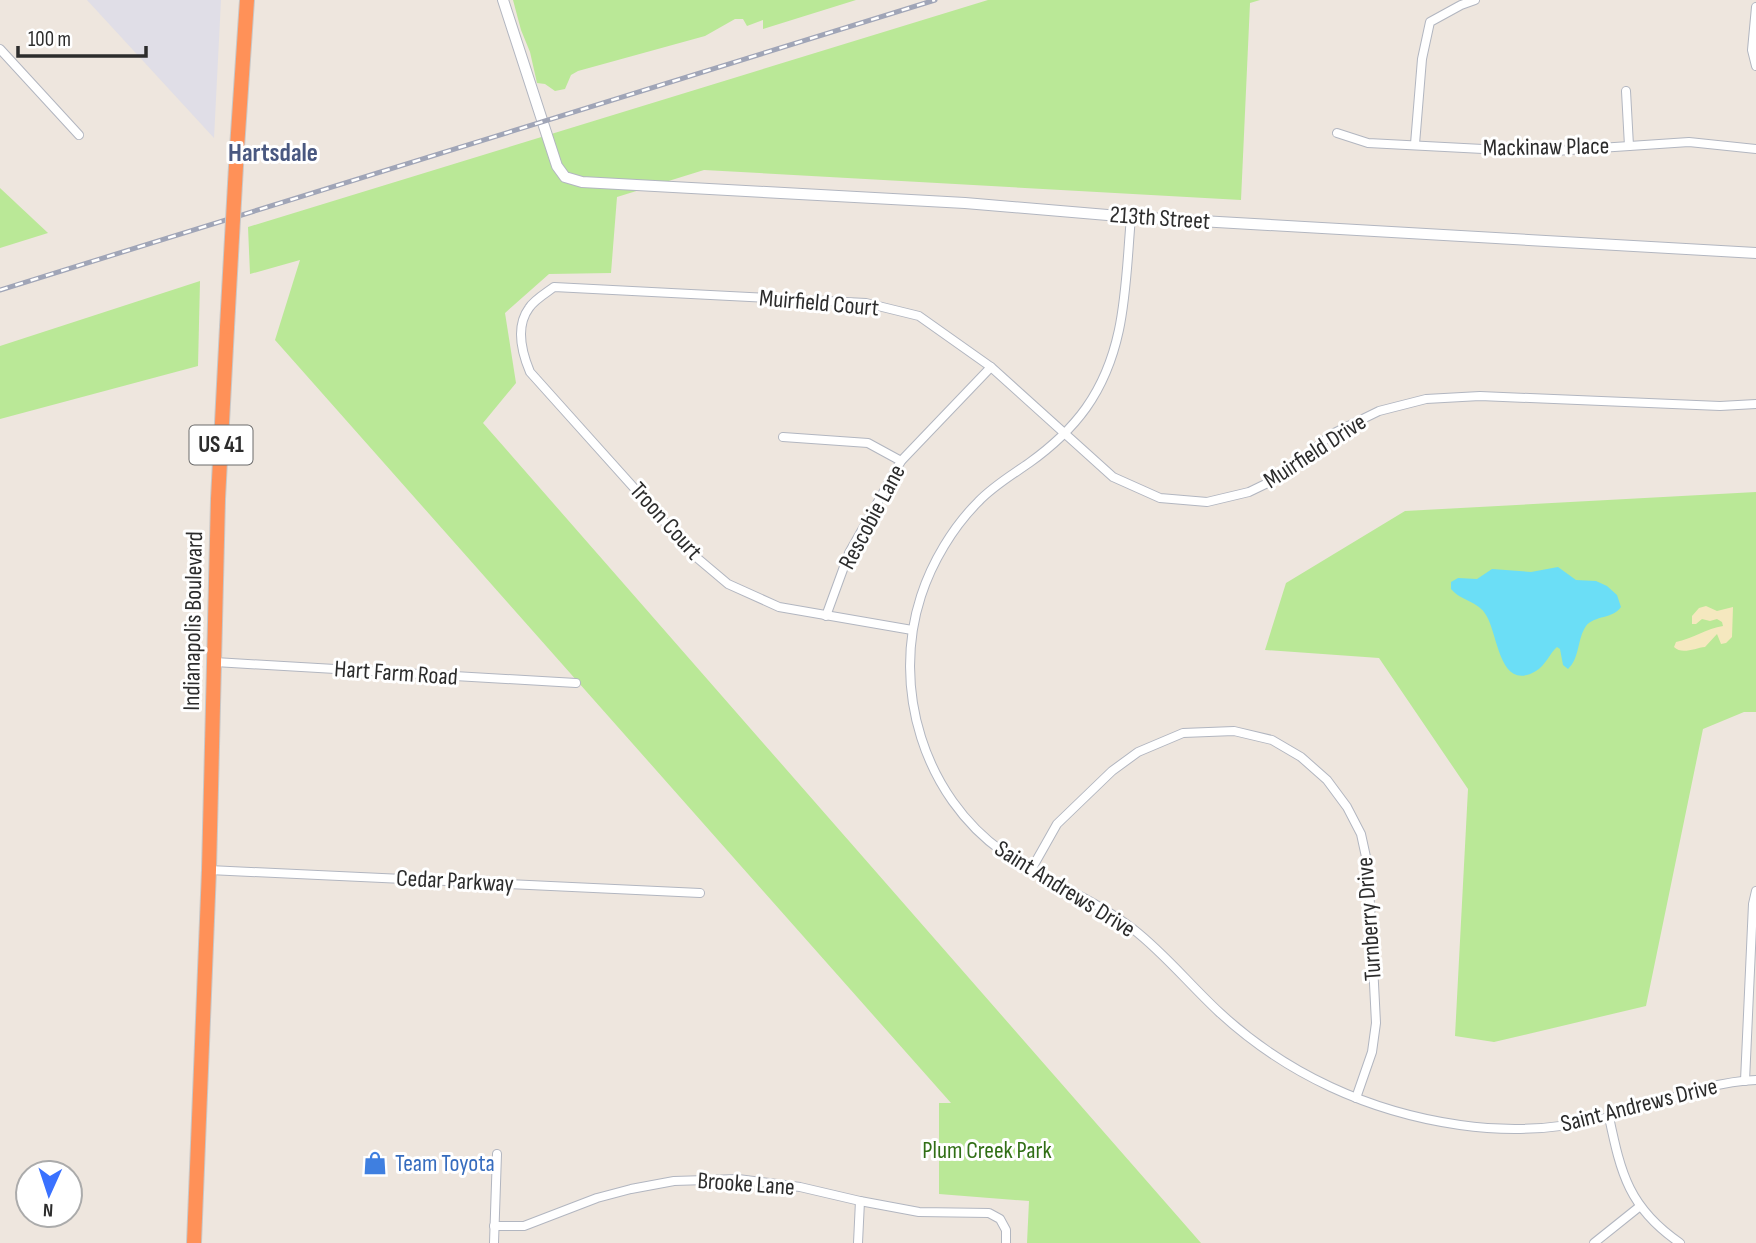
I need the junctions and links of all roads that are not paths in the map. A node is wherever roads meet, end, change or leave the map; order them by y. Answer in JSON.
{"nodes":[{"id":1,"x":247,"y":0,"type":"edge"},
{"id":2,"x":503,"y":0,"type":"edge"},
{"id":3,"x":1475,"y":0,"type":"edge"},
{"id":4,"x":1756,"y":7,"type":"edge"},
{"id":5,"x":0,"y":49,"type":"edge"},
{"id":6,"x":1756,"y":66,"type":"edge"},
{"id":7,"x":1626,"y":92,"type":"dead end"},
{"id":8,"x":1337,"y":133,"type":"dead end"},
{"id":9,"x":79,"y":135,"type":"dead end"},
{"id":10,"x":1415,"y":144,"type":"junction"},
{"id":11,"x":1629,"y":146,"type":"junction"},
{"id":12,"x":1756,"y":149,"type":"edge"},
{"id":13,"x":1131,"y":217,"type":"junction"},
{"id":14,"x":1756,"y":253,"type":"edge"},
{"id":15,"x":536,"y":302,"type":"joint"},
{"id":16,"x":991,"y":367,"type":"junction"},
{"id":17,"x":1756,"y":404,"type":"edge"},
{"id":18,"x":1063,"y":434,"type":"junction"},
{"id":19,"x":783,"y":437,"type":"dead end"},
{"id":20,"x":901,"y":461,"type":"junction"},
{"id":21,"x":826,"y":616,"type":"junction"},
{"id":22,"x":912,"y":630,"type":"junction"},
{"id":23,"x":215,"y":662,"type":"junction"},
{"id":24,"x":576,"y":683,"type":"dead end"},
{"id":25,"x":209,"y":870,"type":"junction"},
{"id":26,"x":1031,"y":870,"type":"junction"},
{"id":27,"x":1756,"y":891,"type":"edge"},
{"id":28,"x":700,"y":893,"type":"dead end"},
{"id":29,"x":1756,"y":1080,"type":"edge"},
{"id":30,"x":1745,"y":1081,"type":"junction"},
{"id":31,"x":1356,"y":1098,"type":"junction"},
{"id":32,"x":1609,"y":1117,"type":"junction"},
{"id":33,"x":497,"y":1154,"type":"dead end"},
{"id":34,"x":860,"y":1201,"type":"junction"},
{"id":35,"x":1639,"y":1207,"type":"junction"},
{"id":36,"x":494,"y":1226,"type":"junction"},
{"id":37,"x":194,"y":1243,"type":"edge"},
{"id":38,"x":494,"y":1243,"type":"edge"},
{"id":39,"x":858,"y":1243,"type":"edge"},
{"id":40,"x":1006,"y":1243,"type":"edge"},
{"id":41,"x":1594,"y":1243,"type":"edge"},
{"id":42,"x":1680,"y":1243,"type":"edge"}],
"edges":[{"from":1,"to":23,"type":"highway","name":"Indianapolis Boulevard","number":"US 41","bridge":true},
{"from":2,"to":13,"type":"street","name":"213th Street"},
{"from":3,"to":10,"type":"street"},
{"from":4,"to":6,"type":"street"},
{"from":5,"to":9,"type":"street"},
{"from":7,"to":11,"type":"street"},
{"from":8,"to":10,"type":"street","name":"Mackinaw Place"},
{"from":10,"to":11,"type":"street","name":"Mackinaw Place"},
{"from":11,"to":12,"type":"street","name":"Mackinaw Place"},
{"from":13,"to":14,"type":"street","name":"213th Street"},
{"from":13,"to":18,"type":"street","name":"Saint Andrews Drive"},
{"from":15,"to":16,"type":"street","name":"Muirfield Court"},
{"from":15,"to":21,"type":"street","name":"Troon Court"},
{"from":16,"to":18,"type":"street","name":"Muirfield Court"},
{"from":16,"to":20,"type":"street","name":"Rescobie Lane"},
{"from":17,"to":18,"type":"street","name":"Muirfield Drive"},
{"from":18,"to":22,"type":"street","name":"Saint Andrews Drive"},
{"from":19,"to":20,"type":"street"},
{"from":20,"to":21,"type":"street","name":"Rescobie Lane"},
{"from":21,"to":22,"type":"street","name":"Troon Court"},
{"from":22,"to":26,"type":"street","name":"Saint Andrews Drive"},
{"from":23,"to":24,"type":"street","name":"Hart Farm Road"},
{"from":23,"to":25,"type":"highway","name":"Indianapolis Boulevard","number":"US 41"},
{"from":25,"to":28,"type":"street","name":"Cedar Parkway"},
{"from":25,"to":37,"type":"highway","name":"Indianapolis Boulevard","number":"US 41"},
{"from":26,"to":31,"type":"street","name":"Saint Andrews Drive"},
{"from":26,"to":31,"type":"street","name":"Turnberry Drive"},
{"from":27,"to":30,"type":"street"},
{"from":29,"to":30,"type":"street","name":"Saint Andrews Drive"},
{"from":30,"to":32,"type":"street","name":"Saint Andrews Drive"},
{"from":31,"to":32,"type":"street","name":"Saint Andrews Drive"},
{"from":32,"to":35,"type":"street"},
{"from":33,"to":36,"type":"street"},
{"from":34,"to":36,"type":"street","name":"Brooke Lane"},
{"from":34,"to":39,"type":"street"},
{"from":34,"to":40,"type":"street","name":"Brooke Lane"},
{"from":35,"to":41,"type":"street"},
{"from":35,"to":42,"type":"street"},
{"from":36,"to":38,"type":"street"}]}
